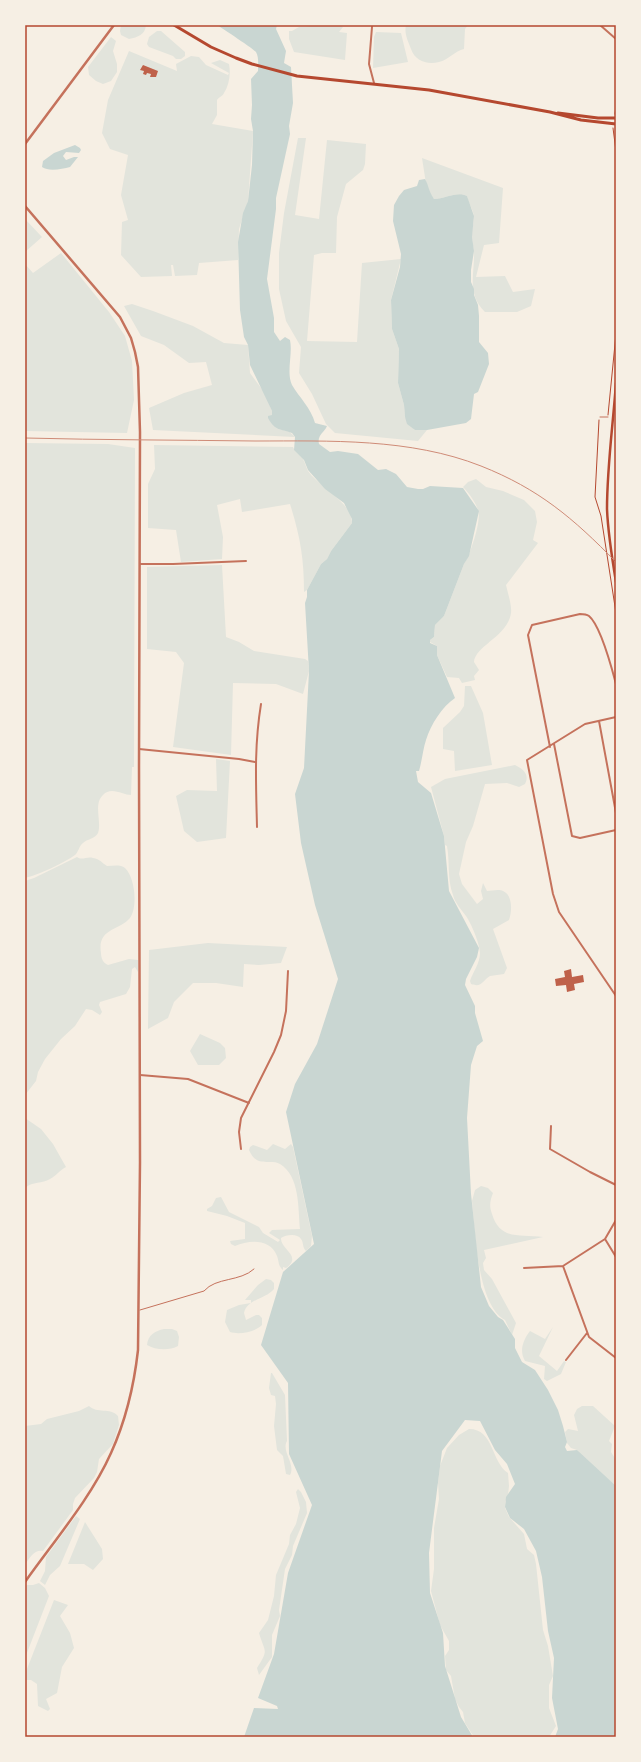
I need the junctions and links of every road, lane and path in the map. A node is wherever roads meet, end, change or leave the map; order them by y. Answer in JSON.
{"nodes":[{"id":1,"x":114,"y":25,"type":"edge"},
{"id":2,"x":174,"y":25,"type":"edge"},
{"id":3,"x":600,"y":25,"type":"edge"},
{"id":4,"x":372,"y":27,"type":"dead end"},
{"id":5,"x":616,"y":39,"type":"edge"},
{"id":6,"x":374,"y":83,"type":"junction"},
{"id":7,"x":616,"y":106,"type":"edge"},
{"id":8,"x":554,"y":113,"type":"junction"},
{"id":9,"x":616,"y":116,"type":"edge"},
{"id":10,"x":616,"y":124,"type":"edge"},
{"id":11,"x":613,"y":128,"type":"dead end"},
{"id":12,"x":25,"y":144,"type":"edge"},
{"id":13,"x":616,"y":151,"type":"edge"},
{"id":14,"x":25,"y":206,"type":"edge"},
{"id":15,"x":616,"y":334,"type":"edge"},
{"id":16,"x":616,"y":383,"type":"edge"},
{"id":17,"x":600,"y":417,"type":"joint"},
{"id":18,"x":608,"y":417,"type":"joint"},
{"id":19,"x":612,"y":431,"type":"junction"},
{"id":20,"x":616,"y":431,"type":"edge"},
{"id":21,"x":246,"y":561,"type":"dead end"},
{"id":22,"x":140,"y":564,"type":"junction"},
{"id":23,"x":616,"y":582,"type":"edge"},
{"id":24,"x":616,"y":613,"type":"edge"},
{"id":25,"x":616,"y":684,"type":"edge"},
{"id":26,"x":261,"y":704,"type":"dead end"},
{"id":27,"x":616,"y":717,"type":"edge"},
{"id":28,"x":599,"y":721,"type":"junction"},
{"id":29,"x":554,"y":744,"type":"junction"},
{"id":30,"x":550,"y":747,"type":"junction"},
{"id":31,"x":139,"y":749,"type":"junction"},
{"id":32,"x":255,"y":762,"type":"junction"},
{"id":33,"x":616,"y":813,"type":"edge"},
{"id":34,"x":257,"y":827,"type":"dead end"},
{"id":35,"x":616,"y":830,"type":"edge"},
{"id":36,"x":288,"y":971,"type":"dead end"},
{"id":37,"x":616,"y":996,"type":"edge"},
{"id":38,"x":140,"y":1075,"type":"junction"},
{"id":39,"x":249,"y":1103,"type":"junction"},
{"id":40,"x":551,"y":1126,"type":"dead end"},
{"id":41,"x":241,"y":1149,"type":"dead end"},
{"id":42,"x":616,"y":1185,"type":"edge"},
{"id":43,"x":616,"y":1220,"type":"edge"},
{"id":44,"x":605,"y":1239,"type":"junction"},
{"id":45,"x":616,"y":1257,"type":"edge"},
{"id":46,"x":563,"y":1266,"type":"junction"},
{"id":47,"x":524,"y":1268,"type":"dead end"},
{"id":48,"x":254,"y":1269,"type":"dead end"},
{"id":49,"x":140,"y":1310,"type":"junction"},
{"id":50,"x":587,"y":1333,"type":"junction"},
{"id":51,"x":616,"y":1358,"type":"edge"},
{"id":52,"x":566,"y":1360,"type":"dead end"},
{"id":53,"x":25,"y":1582,"type":"edge"}],
"edges":[{"from":1,"to":12,"type":"street"},
{"from":2,"to":6,"type":"highway"},
{"from":3,"to":5,"type":"street"},
{"from":4,"to":6,"type":"street"},
{"from":6,"to":8,"type":"highway"},
{"from":7,"to":9,"type":"path"},
{"from":8,"to":9,"type":"highway"},
{"from":8,"to":10,"type":"highway"},
{"from":11,"to":13,"type":"path"},
{"from":14,"to":22,"type":"street"},
{"from":15,"to":18,"type":"path"},
{"from":16,"to":19,"type":"main road"},
{"from":17,"to":18,"type":"lane"},
{"from":17,"to":24,"type":"path"},
{"from":19,"to":20,"type":"street"},
{"from":19,"to":23,"type":"main road"},
{"from":21,"to":22,"type":"street"},
{"from":22,"to":31,"type":"street"},
{"from":25,"to":30,"type":"street"},
{"from":26,"to":32,"type":"street"},
{"from":27,"to":28,"type":"street"},
{"from":28,"to":29,"type":"street"},
{"from":28,"to":33,"type":"street"},
{"from":29,"to":30,"type":"street"},
{"from":29,"to":35,"type":"street"},
{"from":30,"to":37,"type":"street"},
{"from":31,"to":32,"type":"street"},
{"from":31,"to":38,"type":"street"},
{"from":32,"to":34,"type":"street"},
{"from":36,"to":39,"type":"street"},
{"from":38,"to":39,"type":"street"},
{"from":38,"to":49,"type":"street"},
{"from":39,"to":41,"type":"street"},
{"from":40,"to":42,"type":"street"},
{"from":43,"to":44,"type":"street"},
{"from":44,"to":45,"type":"street"},
{"from":44,"to":46,"type":"street"},
{"from":46,"to":47,"type":"street"},
{"from":46,"to":50,"type":"street"},
{"from":48,"to":49,"type":"lane"},
{"from":49,"to":53,"type":"street"},
{"from":50,"to":51,"type":"street"},
{"from":50,"to":52,"type":"street"}]}
